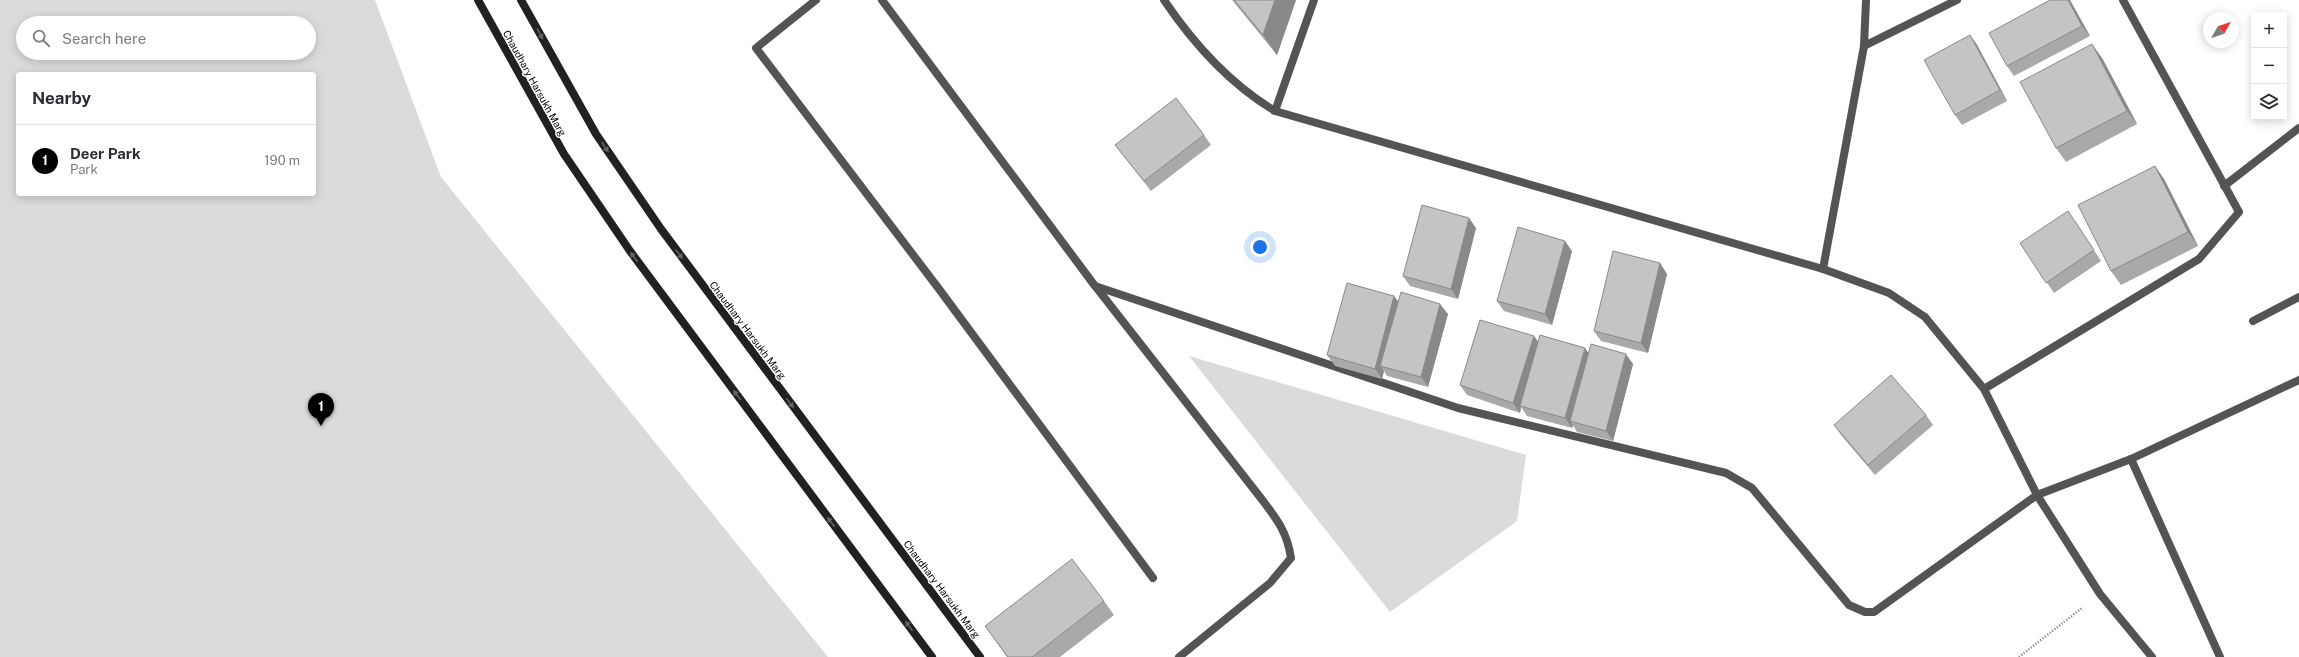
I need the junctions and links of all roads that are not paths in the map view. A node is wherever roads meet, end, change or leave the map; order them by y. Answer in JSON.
{"nodes":[{"id":1,"x":478,"y":0,"type":"edge"},
{"id":2,"x":522,"y":0,"type":"edge"},
{"id":3,"x":816,"y":0,"type":"edge"},
{"id":4,"x":882,"y":0,"type":"edge"},
{"id":5,"x":1164,"y":0,"type":"edge"},
{"id":6,"x":1314,"y":0,"type":"edge"},
{"id":7,"x":1866,"y":0,"type":"edge"},
{"id":8,"x":1957,"y":0,"type":"edge"},
{"id":9,"x":2123,"y":0,"type":"edge"},
{"id":10,"x":1864,"y":46,"type":"junction"},
{"id":11,"x":1275,"y":111,"type":"junction"},
{"id":12,"x":2299,"y":128,"type":"edge"},
{"id":13,"x":2224,"y":186,"type":"junction"},
{"id":14,"x":1823,"y":269,"type":"junction"},
{"id":15,"x":1095,"y":286,"type":"junction"},
{"id":16,"x":2299,"y":298,"type":"edge"},
{"id":17,"x":2253,"y":320,"type":"dead end"},
{"id":18,"x":2299,"y":380,"type":"edge"},
{"id":19,"x":1984,"y":389,"type":"junction"},
{"id":20,"x":2131,"y":459,"type":"junction"},
{"id":21,"x":2037,"y":495,"type":"junction"},
{"id":22,"x":1153,"y":578,"type":"dead end"},
{"id":23,"x":932,"y":657,"type":"edge"},
{"id":24,"x":980,"y":657,"type":"edge"},
{"id":25,"x":1179,"y":657,"type":"edge"},
{"id":26,"x":2152,"y":657,"type":"edge"},
{"id":27,"x":2220,"y":657,"type":"edge"}],
"edges":[{"from":23,"to":1,"type":"street","name":"Chaudhary Harsukh Marg","one_way":true},
{"from":2,"to":24,"type":"street","name":"Chaudhary Harsukh Marg","one_way":true},
{"from":3,"to":22,"type":"street"},
{"from":4,"to":15,"type":"street"},
{"from":5,"to":11,"type":"street"},
{"from":6,"to":11,"type":"street"},
{"from":7,"to":10,"type":"street"},
{"from":8,"to":10,"type":"street"},
{"from":9,"to":13,"type":"street"},
{"from":10,"to":14,"type":"street"},
{"from":11,"to":14,"type":"street"},
{"from":12,"to":13,"type":"street"},
{"from":13,"to":19,"type":"street"},
{"from":14,"to":19,"type":"street"},
{"from":15,"to":21,"type":"street"},
{"from":15,"to":25,"type":"street"},
{"from":16,"to":17,"type":"street"},
{"from":18,"to":20,"type":"street"},
{"from":19,"to":21,"type":"street"},
{"from":20,"to":21,"type":"street"},
{"from":20,"to":27,"type":"street"},
{"from":21,"to":26,"type":"street"}]}
